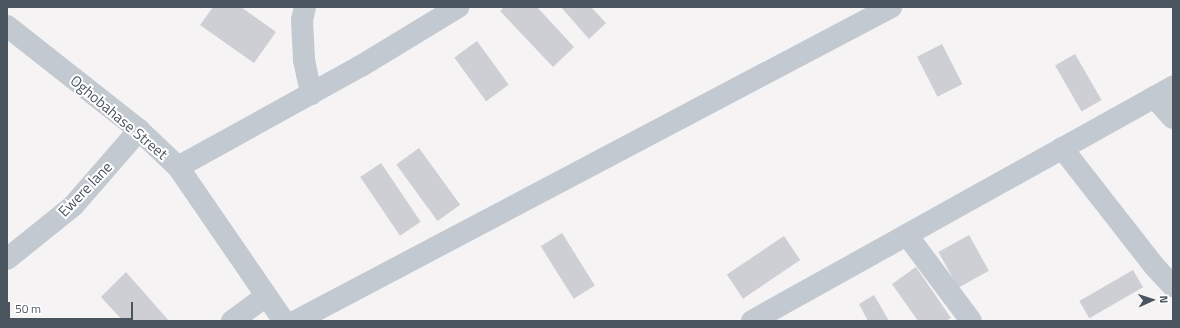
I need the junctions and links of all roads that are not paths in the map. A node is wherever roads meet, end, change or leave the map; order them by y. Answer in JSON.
{"nodes":[{"id":1,"x":304,"y":7,"type":"edge"},
{"id":2,"x":458,"y":7,"type":"edge"},
{"id":3,"x":891,"y":7,"type":"edge"},
{"id":4,"x":7,"y":26,"type":"edge"},
{"id":5,"x":1173,"y":87,"type":"edge"},
{"id":6,"x":311,"y":94,"type":"junction"},
{"id":7,"x":1154,"y":97,"type":"junction"},
{"id":8,"x":1173,"y":118,"type":"edge"},
{"id":9,"x":139,"y":130,"type":"junction"},
{"id":10,"x":1062,"y":148,"type":"junction"},
{"id":11,"x":178,"y":166,"type":"junction"},
{"id":12,"x":907,"y":235,"type":"junction"},
{"id":13,"x":7,"y":258,"type":"edge"},
{"id":14,"x":1173,"y":286,"type":"edge"},
{"id":15,"x":266,"y":296,"type":"junction"},
{"id":16,"x":232,"y":321,"type":"edge"},
{"id":17,"x":284,"y":321,"type":"edge"},
{"id":18,"x":296,"y":321,"type":"edge"},
{"id":19,"x":752,"y":321,"type":"edge"},
{"id":20,"x":971,"y":321,"type":"edge"}],
"edges":[{"from":1,"to":6,"type":"street"},
{"from":2,"to":6,"type":"street"},
{"from":3,"to":18,"type":"street"},
{"from":4,"to":9,"type":"street","name":"Oghobahase Street"},
{"from":5,"to":7,"type":"street"},
{"from":6,"to":11,"type":"street"},
{"from":7,"to":8,"type":"street"},
{"from":7,"to":10,"type":"street"},
{"from":9,"to":11,"type":"street","name":"Oghobahase Street"},
{"from":9,"to":13,"type":"street","name":"Ewere lane"},
{"from":10,"to":12,"type":"street"},
{"from":10,"to":14,"type":"street"},
{"from":11,"to":15,"type":"street","name":"Oghobahase Street"},
{"from":12,"to":19,"type":"street"},
{"from":12,"to":20,"type":"street"},
{"from":15,"to":16,"type":"street"},
{"from":15,"to":17,"type":"street","name":"Oghobahase Street"}]}
